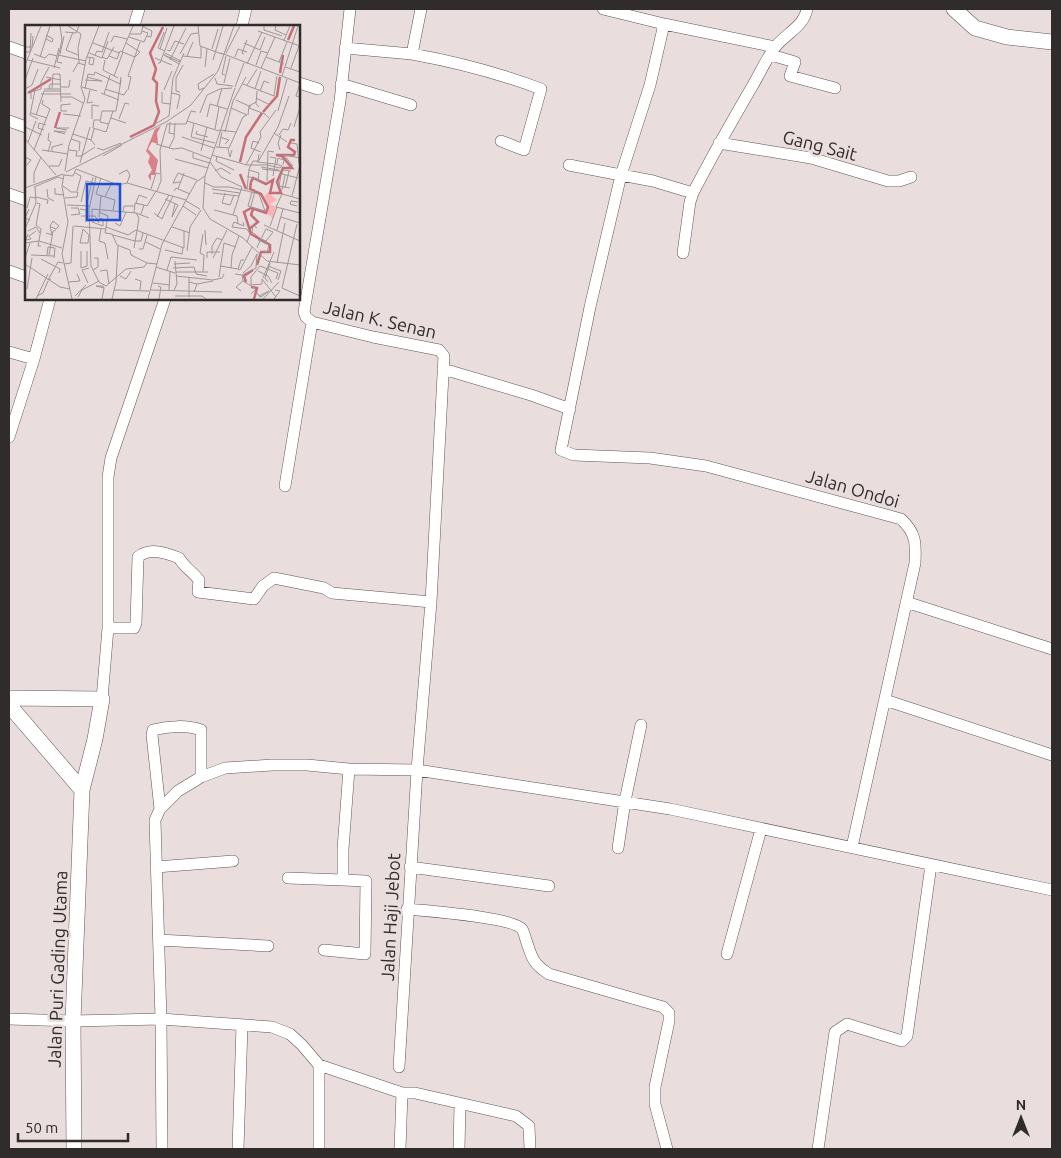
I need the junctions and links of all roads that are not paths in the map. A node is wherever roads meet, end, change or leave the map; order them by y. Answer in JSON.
{"nodes":[{"id":1,"x":137,"y":9,"type":"edge"},
{"id":2,"x":246,"y":9,"type":"edge"},
{"id":3,"x":350,"y":9,"type":"edge"},
{"id":4,"x":420,"y":9,"type":"edge"},
{"id":5,"x":604,"y":9,"type":"edge"},
{"id":6,"x":807,"y":9,"type":"edge"},
{"id":7,"x":954,"y":9,"type":"edge"},
{"id":8,"x":664,"y":24,"type":"junction"},
{"id":9,"x":134,"y":25,"type":"edge"},
{"id":10,"x":242,"y":25,"type":"edge"},
{"id":11,"x":1052,"y":42,"type":"edge"},
{"id":12,"x":9,"y":47,"type":"edge"},
{"id":13,"x":345,"y":48,"type":"junction"},
{"id":14,"x":773,"y":51,"type":"junction"},
{"id":15,"x":25,"y":53,"type":"edge"},
{"id":16,"x":412,"y":54,"type":"junction"},
{"id":17,"x":300,"y":83,"type":"edge"},
{"id":18,"x":341,"y":84,"type":"junction"},
{"id":19,"x":835,"y":88,"type":"dead end"},
{"id":20,"x":318,"y":89,"type":"dead end"},
{"id":21,"x":411,"y":105,"type":"dead end"},
{"id":22,"x":9,"y":122,"type":"edge"},
{"id":23,"x":25,"y":127,"type":"edge"},
{"id":24,"x":501,"y":140,"type":"dead end"},
{"id":25,"x":719,"y":143,"type":"junction"},
{"id":26,"x":569,"y":164,"type":"dead end"},
{"id":27,"x":621,"y":175,"type":"junction"},
{"id":28,"x":911,"y":177,"type":"dead end"},
{"id":29,"x":693,"y":193,"type":"junction"},
{"id":30,"x":9,"y":194,"type":"edge"},
{"id":31,"x":25,"y":200,"type":"edge"},
{"id":32,"x":683,"y":253,"type":"dead end"},
{"id":33,"x":9,"y":271,"type":"edge"},
{"id":34,"x":25,"y":277,"type":"edge"},
{"id":35,"x":50,"y":300,"type":"edge"},
{"id":36,"x":165,"y":300,"type":"edge"},
{"id":37,"x":312,"y":322,"type":"junction"},
{"id":38,"x":9,"y":352,"type":"edge"},
{"id":39,"x":34,"y":360,"type":"junction"},
{"id":40,"x":443,"y":369,"type":"junction"},
{"id":41,"x":570,"y":409,"type":"junction"},
{"id":42,"x":9,"y":437,"type":"edge"},
{"id":43,"x":285,"y":486,"type":"dead end"},
{"id":44,"x":431,"y":602,"type":"junction"},
{"id":45,"x":906,"y":602,"type":"junction"},
{"id":46,"x":108,"y":628,"type":"junction"},
{"id":47,"x":1052,"y":649,"type":"edge"},
{"id":48,"x":9,"y":698,"type":"edge"},
{"id":49,"x":102,"y":699,"type":"junction"},
{"id":50,"x":885,"y":700,"type":"junction"},
{"id":51,"x":9,"y":705,"type":"edge"},
{"id":52,"x":641,"y":725,"type":"dead end"},
{"id":53,"x":1052,"y":755,"type":"edge"},
{"id":54,"x":349,"y":769,"type":"junction"},
{"id":55,"x":417,"y":770,"type":"junction"},
{"id":56,"x":202,"y":778,"type":"junction"},
{"id":57,"x":82,"y":790,"type":"junction"},
{"id":58,"x":625,"y":801,"type":"junction"},
{"id":59,"x":160,"y":809,"type":"junction"},
{"id":60,"x":761,"y":829,"type":"junction"},
{"id":61,"x":852,"y":847,"type":"junction"},
{"id":62,"x":618,"y":848,"type":"dead end"},
{"id":63,"x":232,"y":861,"type":"dead end"},
{"id":64,"x":931,"y":865,"type":"junction"},
{"id":65,"x":156,"y":867,"type":"junction"},
{"id":66,"x":410,"y":868,"type":"junction"},
{"id":67,"x":288,"y":878,"type":"dead end"},
{"id":68,"x":343,"y":880,"type":"junction"},
{"id":69,"x":549,"y":886,"type":"dead end"},
{"id":70,"x":1052,"y":890,"type":"edge"},
{"id":71,"x":407,"y":909,"type":"junction"},
{"id":72,"x":158,"y":940,"type":"junction"},
{"id":73,"x":268,"y":946,"type":"dead end"},
{"id":74,"x":324,"y":950,"type":"dead end"},
{"id":75,"x":727,"y":954,"type":"dead end"},
{"id":76,"x":9,"y":1019,"type":"edge"},
{"id":77,"x":160,"y":1019,"type":"junction"},
{"id":78,"x":73,"y":1021,"type":"junction"},
{"id":79,"x":242,"y":1025,"type":"junction"},
{"id":80,"x":319,"y":1065,"type":"junction"},
{"id":81,"x":399,"y":1067,"type":"dead end"},
{"id":82,"x":402,"y":1093,"type":"junction"},
{"id":83,"x":460,"y":1104,"type":"junction"},
{"id":84,"x":74,"y":1149,"type":"edge"},
{"id":85,"x":162,"y":1149,"type":"edge"},
{"id":86,"x":238,"y":1149,"type":"edge"},
{"id":87,"x":319,"y":1149,"type":"edge"},
{"id":88,"x":400,"y":1149,"type":"edge"},
{"id":89,"x":459,"y":1149,"type":"edge"},
{"id":90,"x":530,"y":1149,"type":"edge"},
{"id":91,"x":667,"y":1149,"type":"edge"},
{"id":92,"x":818,"y":1149,"type":"edge"}],
"edges":[{"from":1,"to":9,"type":"street"},
{"from":2,"to":10,"type":"street"},
{"from":3,"to":13,"type":"street","name":"Jalan K. Senan"},
{"from":4,"to":16,"type":"street"},
{"from":5,"to":8,"type":"street"},
{"from":6,"to":14,"type":"street"},
{"from":7,"to":11,"type":"street"},
{"from":8,"to":14,"type":"street"},
{"from":8,"to":27,"type":"street"},
{"from":12,"to":15,"type":"street"},
{"from":13,"to":16,"type":"street"},
{"from":13,"to":18,"type":"street","name":"Jalan K. Senan"},
{"from":14,"to":19,"type":"street"},
{"from":14,"to":25,"type":"street"},
{"from":16,"to":24,"type":"street"},
{"from":17,"to":20,"type":"street"},
{"from":18,"to":21,"type":"street"},
{"from":18,"to":37,"type":"street","name":"Jalan K. Senan"},
{"from":22,"to":23,"type":"street"},
{"from":25,"to":28,"type":"street","name":"Gang Sait"},
{"from":25,"to":29,"type":"street"},
{"from":26,"to":27,"type":"street"},
{"from":27,"to":29,"type":"street"},
{"from":27,"to":41,"type":"street"},
{"from":29,"to":32,"type":"street"},
{"from":30,"to":31,"type":"street"},
{"from":33,"to":34,"type":"street"},
{"from":35,"to":39,"type":"street"},
{"from":36,"to":46,"type":"street"},
{"from":37,"to":40,"type":"street","name":"Jalan K. Senan"},
{"from":37,"to":43,"type":"street"},
{"from":38,"to":39,"type":"street"},
{"from":39,"to":42,"type":"street"},
{"from":40,"to":41,"type":"street"},
{"from":40,"to":44,"type":"street","name":"Jalan K. Senan"},
{"from":41,"to":45,"type":"street","name":"Jalan Ondoi"},
{"from":44,"to":46,"type":"street"},
{"from":44,"to":55,"type":"street","name":"Jalan K. Senan"},
{"from":45,"to":47,"type":"street"},
{"from":45,"to":50,"type":"street","name":"Jalan Ondoi"},
{"from":46,"to":49,"type":"street"},
{"from":48,"to":49,"type":"street"},
{"from":49,"to":57,"type":"street","name":"Jalan Puri Gading Utama"},
{"from":50,"to":53,"type":"street"},
{"from":50,"to":61,"type":"street","name":"Jalan Ondoi"},
{"from":51,"to":57,"type":"street"},
{"from":52,"to":58,"type":"street"},
{"from":54,"to":55,"type":"street"},
{"from":54,"to":56,"type":"street"},
{"from":54,"to":68,"type":"street"},
{"from":55,"to":58,"type":"street"},
{"from":55,"to":66,"type":"street","name":"Jalan Haji Jebot"},
{"from":56,"to":59,"type":"street"},
{"from":56,"to":59,"type":"street"},
{"from":57,"to":78,"type":"street","name":"Jalan Puri Gading Utama"},
{"from":58,"to":60,"type":"street"},
{"from":58,"to":62,"type":"street"},
{"from":59,"to":65,"type":"street"},
{"from":60,"to":61,"type":"street"},
{"from":60,"to":75,"type":"street"},
{"from":61,"to":64,"type":"street"},
{"from":63,"to":65,"type":"street"},
{"from":64,"to":70,"type":"street"},
{"from":64,"to":92,"type":"street"},
{"from":65,"to":72,"type":"street"},
{"from":66,"to":69,"type":"street"},
{"from":66,"to":71,"type":"street","name":"Jalan Haji Jebot"},
{"from":67,"to":68,"type":"street"},
{"from":68,"to":74,"type":"street"},
{"from":71,"to":81,"type":"street","name":"Jalan Haji Jebot"},
{"from":71,"to":91,"type":"street"},
{"from":72,"to":73,"type":"street"},
{"from":72,"to":77,"type":"street"},
{"from":76,"to":78,"type":"street"},
{"from":77,"to":78,"type":"street"},
{"from":77,"to":79,"type":"street"},
{"from":77,"to":85,"type":"street"},
{"from":78,"to":84,"type":"street","name":"Jalan Puri Gading Utama"},
{"from":79,"to":80,"type":"street"},
{"from":79,"to":86,"type":"street"},
{"from":80,"to":82,"type":"street"},
{"from":80,"to":87,"type":"street"},
{"from":82,"to":83,"type":"street"},
{"from":82,"to":88,"type":"street"},
{"from":83,"to":89,"type":"street"},
{"from":83,"to":90,"type":"street"}]}
